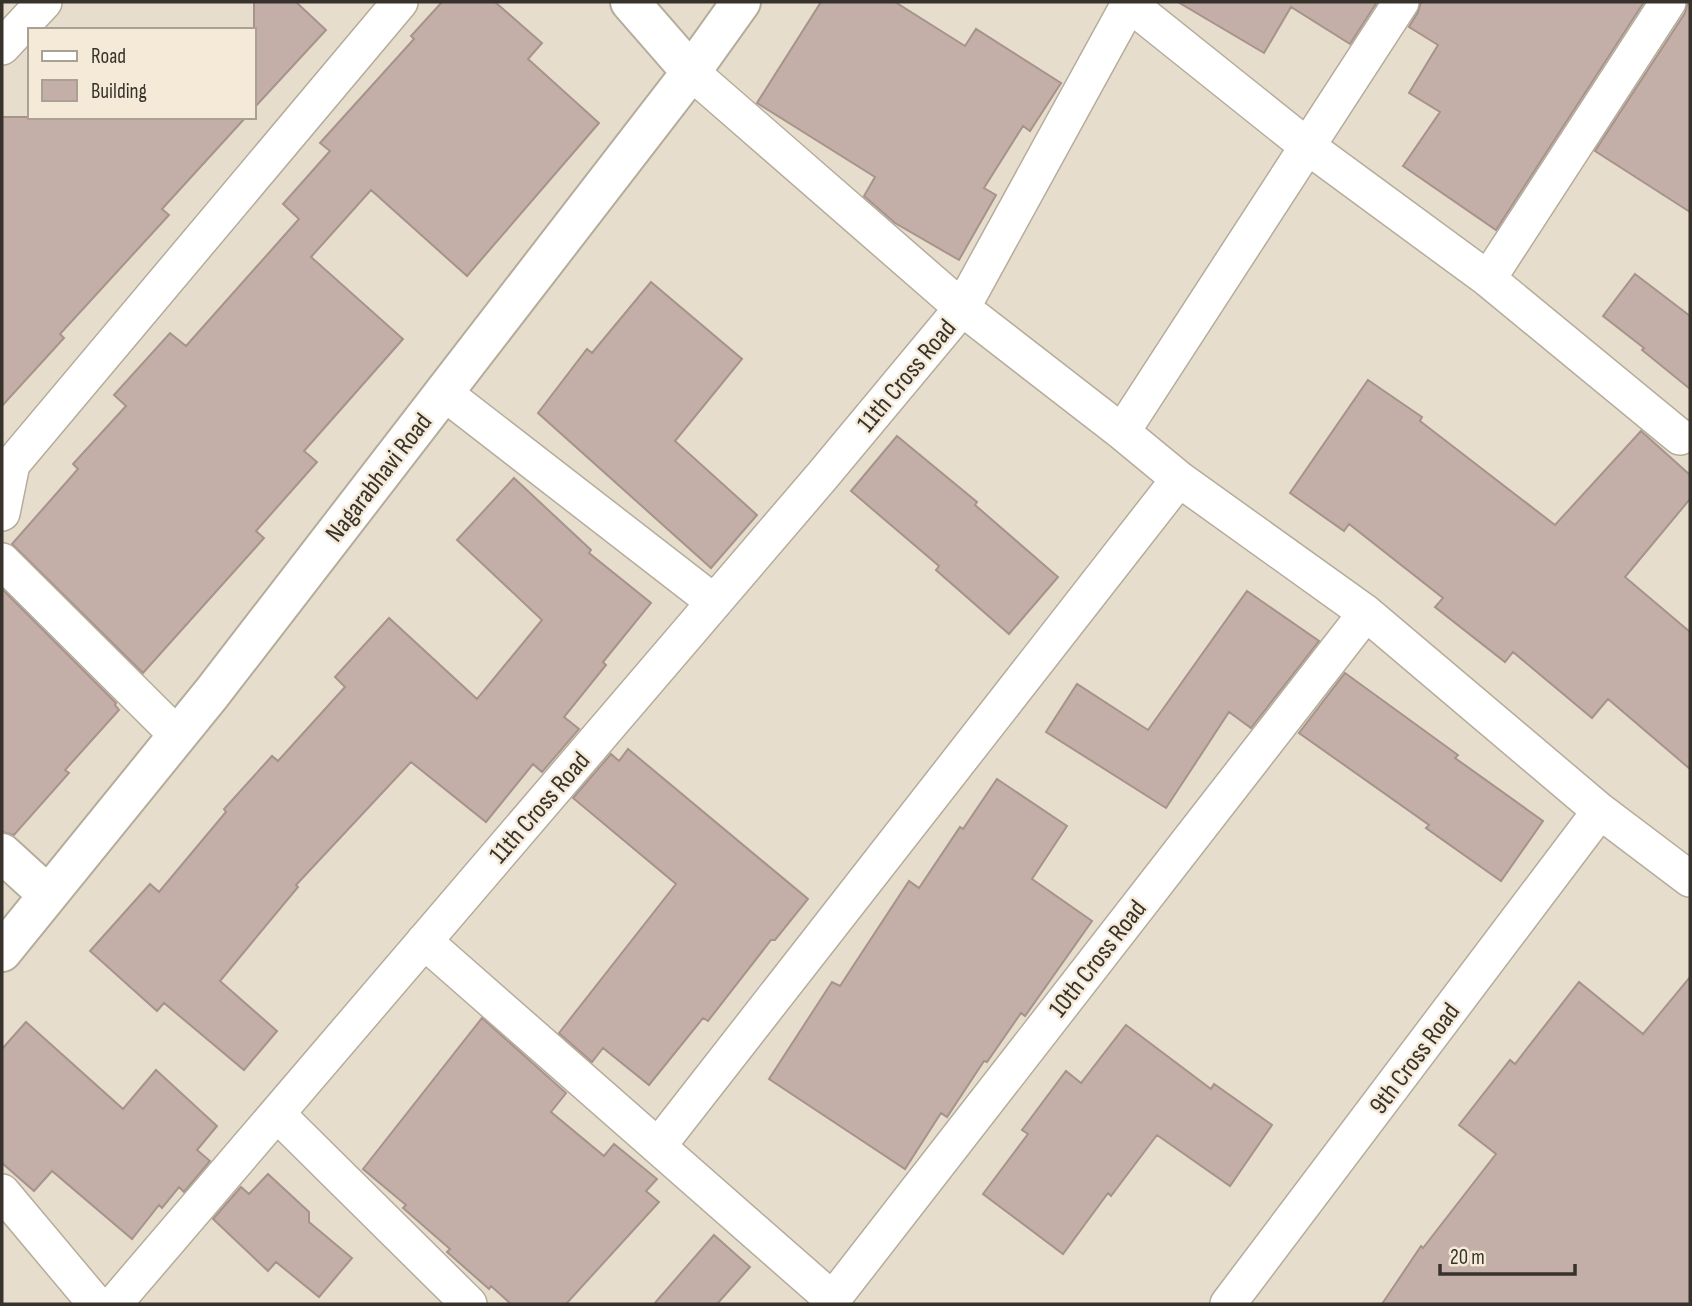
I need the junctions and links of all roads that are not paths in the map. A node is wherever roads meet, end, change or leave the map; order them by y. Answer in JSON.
{"nodes":[{"id":1,"x":44,"y":2,"type":"edge"},
{"id":2,"x":400,"y":2,"type":"edge"},
{"id":3,"x":630,"y":2,"type":"edge"},
{"id":4,"x":741,"y":2,"type":"edge"},
{"id":5,"x":1128,"y":2,"type":"edge"},
{"id":6,"x":1401,"y":2,"type":"edge"},
{"id":7,"x":1668,"y":2,"type":"edge"},
{"id":8,"x":2,"y":47,"type":"edge"},
{"id":9,"x":691,"y":72,"type":"junction"},
{"id":10,"x":1307,"y":146,"type":"junction"},
{"id":11,"x":1488,"y":279,"type":"junction"},
{"id":12,"x":961,"y":307,"type":"junction"},
{"id":13,"x":443,"y":392,"type":"junction"},
{"id":14,"x":1122,"y":432,"type":"junction"},
{"id":15,"x":1687,"y":435,"type":"edge"},
{"id":16,"x":1178,"y":480,"type":"junction"},
{"id":17,"x":2,"y":513,"type":"edge"},
{"id":18,"x":2,"y":561,"type":"edge"},
{"id":19,"x":715,"y":602,"type":"junction"},
{"id":20,"x":1366,"y":612,"type":"junction"},
{"id":21,"x":176,"y":734,"type":"junction"},
{"id":22,"x":1600,"y":811,"type":"junction"},
{"id":23,"x":2,"y":853,"type":"edge"},
{"id":24,"x":1690,"y":879,"type":"edge"},
{"id":25,"x":48,"y":895,"type":"junction"},
{"id":26,"x":425,"y":941,"type":"junction"},
{"id":27,"x":2,"y":952,"type":"edge"},
{"id":28,"x":277,"y":1114,"type":"junction"},
{"id":29,"x":659,"y":1145,"type":"junction"},
{"id":30,"x":2,"y":1192,"type":"edge"},
{"id":31,"x":831,"y":1302,"type":"edge"},
{"id":32,"x":96,"y":1304,"type":"edge"},
{"id":33,"x":114,"y":1304,"type":"edge"},
{"id":34,"x":469,"y":1304,"type":"edge"},
{"id":35,"x":1227,"y":1304,"type":"edge"}],
"edges":[{"from":1,"to":8,"type":"street"},
{"from":2,"to":17,"type":"street"},
{"from":3,"to":9,"type":"main road"},
{"from":4,"to":9,"type":"main road","name":"Nagarabhavi Road"},
{"from":5,"to":10,"type":"street"},
{"from":5,"to":12,"type":"street","name":"11th Cross Road"},
{"from":6,"to":10,"type":"street"},
{"from":7,"to":11,"type":"street"},
{"from":9,"to":12,"type":"street"},
{"from":9,"to":13,"type":"main road","name":"Nagarabhavi Road"},
{"from":10,"to":11,"type":"street"},
{"from":10,"to":14,"type":"street"},
{"from":11,"to":15,"type":"street"},
{"from":12,"to":14,"type":"street"},
{"from":12,"to":19,"type":"street","name":"11th Cross Road"},
{"from":13,"to":19,"type":"street"},
{"from":13,"to":21,"type":"main road","name":"Nagarabhavi Road"},
{"from":14,"to":16,"type":"street"},
{"from":16,"to":20,"type":"street"},
{"from":16,"to":29,"type":"street"},
{"from":18,"to":21,"type":"street"},
{"from":19,"to":26,"type":"street","name":"11th Cross Road"},
{"from":20,"to":22,"type":"street"},
{"from":20,"to":31,"type":"street","name":"10th Cross Road"},
{"from":21,"to":25,"type":"main road","name":"Nagarabhavi Road"},
{"from":22,"to":24,"type":"street"},
{"from":22,"to":35,"type":"street","name":"9th Cross Road"},
{"from":23,"to":25,"type":"main road"},
{"from":25,"to":27,"type":"main road","name":"Nagarabhavi Road"},
{"from":26,"to":28,"type":"street","name":"11th Cross Road"},
{"from":26,"to":29,"type":"street"},
{"from":28,"to":33,"type":"street","name":"11th Cross Road"},
{"from":28,"to":34,"type":"street"},
{"from":29,"to":31,"type":"street"},
{"from":30,"to":32,"type":"street"}]}
